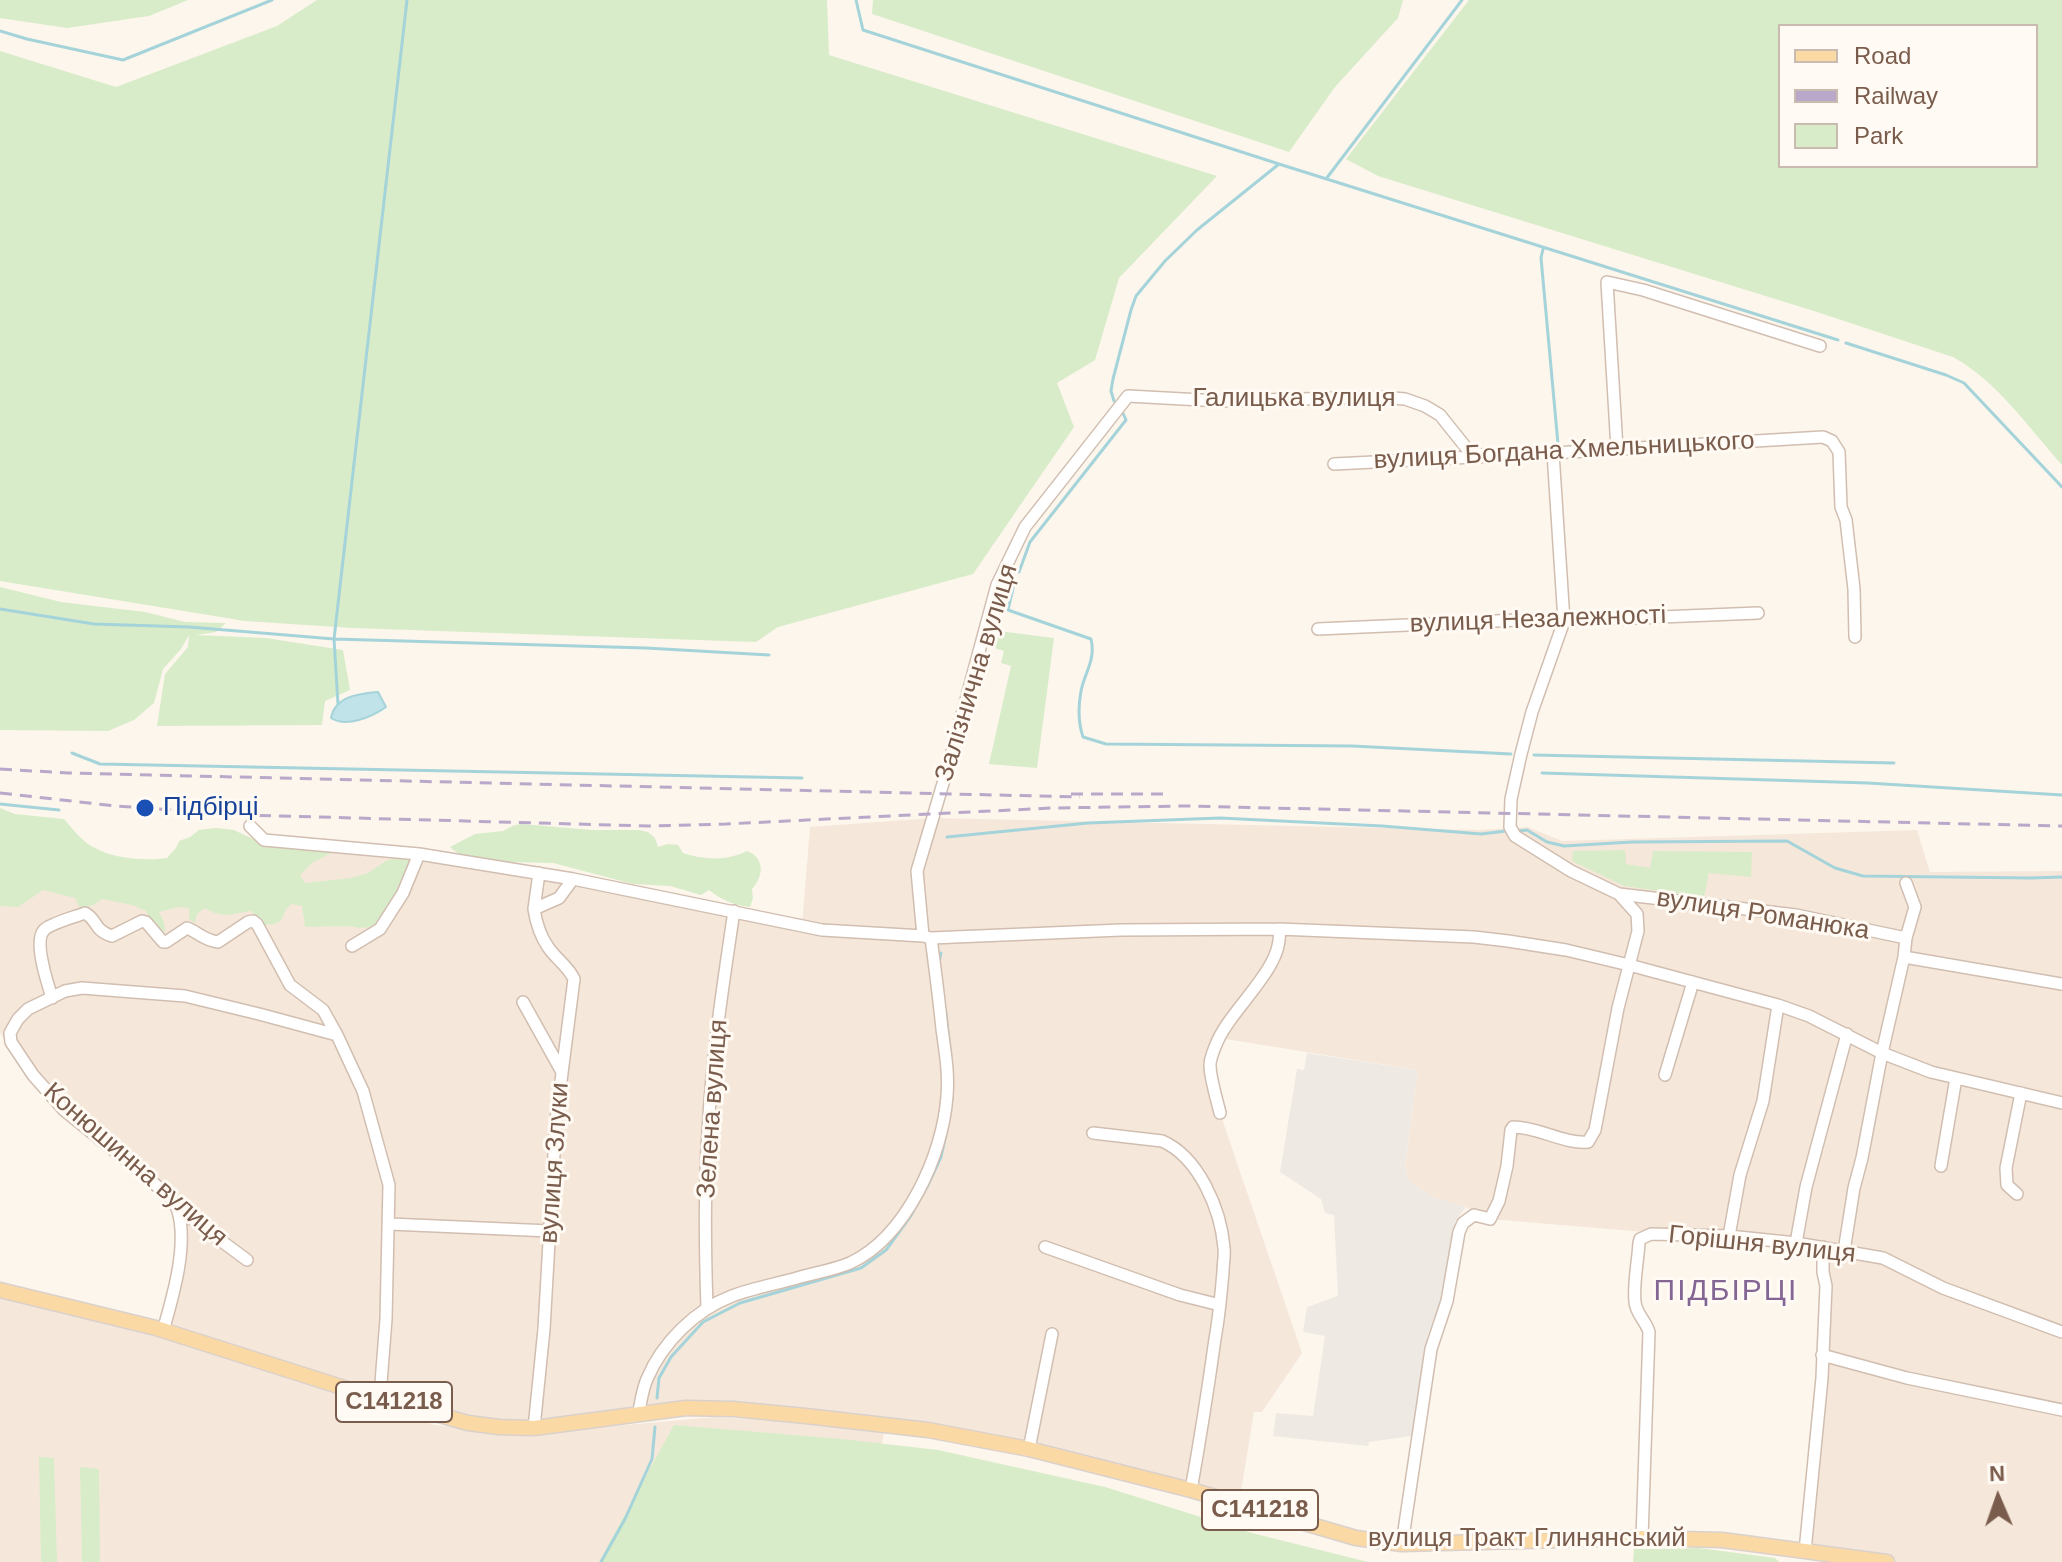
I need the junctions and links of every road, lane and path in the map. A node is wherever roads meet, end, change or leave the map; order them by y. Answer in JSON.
{"nodes":[{"id":1,"x":1820,"y":346,"type":"dead end"},
{"id":2,"x":1128,"y":396,"type":"joint"},
{"id":3,"x":1617,"y":449,"type":"junction"},
{"id":4,"x":1553,"y":453,"type":"junction"},
{"id":5,"x":1487,"y":457,"type":"junction"},
{"id":6,"x":1334,"y":464,"type":"dead end"},
{"id":7,"x":1758,"y":613,"type":"dead end"},
{"id":8,"x":1564,"y":621,"type":"junction"},
{"id":9,"x":1318,"y":629,"type":"dead end"},
{"id":10,"x":1855,"y":637,"type":"dead end"},
{"id":11,"x":250,"y":826,"type":"dead end"},
{"id":12,"x":419,"y":854,"type":"junction"},
{"id":13,"x":539,"y":873,"type":"junction"},
{"id":14,"x":573,"y":879,"type":"junction"},
{"id":15,"x":1906,"y":883,"type":"dead end"},
{"id":16,"x":1619,"y":894,"type":"junction"},
{"id":17,"x":534,"y":909,"type":"junction"},
{"id":18,"x":734,"y":911,"type":"junction"},
{"id":19,"x":1279,"y":929,"type":"junction"},
{"id":20,"x":927,"y":937,"type":"junction"},
{"id":21,"x":1906,"y":938,"type":"junction"},
{"id":22,"x":352,"y":946,"type":"dead end"},
{"id":23,"x":1904,"y":957,"type":"junction"},
{"id":24,"x":1629,"y":965,"type":"junction"},
{"id":25,"x":1693,"y":982,"type":"junction"},
{"id":26,"x":2062,"y":984,"type":"edge"},
{"id":27,"x":52,"y":998,"type":"junction"},
{"id":28,"x":523,"y":1002,"type":"dead end"},
{"id":29,"x":1778,"y":1005,"type":"junction"},
{"id":30,"x":1847,"y":1034,"type":"junction"},
{"id":31,"x":337,"y":1035,"type":"junction"},
{"id":32,"x":1882,"y":1053,"type":"junction"},
{"id":33,"x":562,"y":1072,"type":"junction"},
{"id":34,"x":1665,"y":1075,"type":"dead end"},
{"id":35,"x":1956,"y":1078,"type":"junction"},
{"id":36,"x":2021,"y":1093,"type":"junction"},
{"id":37,"x":2062,"y":1103,"type":"edge"},
{"id":38,"x":1220,"y":1113,"type":"dead end"},
{"id":39,"x":1093,"y":1133,"type":"dead end"},
{"id":40,"x":1941,"y":1166,"type":"dead end"},
{"id":41,"x":2017,"y":1194,"type":"dead end"},
{"id":42,"x":177,"y":1208,"type":"junction"},
{"id":43,"x":390,"y":1224,"type":"junction"},
{"id":44,"x":550,"y":1231,"type":"junction"},
{"id":45,"x":1729,"y":1236,"type":"junction"},
{"id":46,"x":1796,"y":1243,"type":"junction"},
{"id":47,"x":1045,"y":1247,"type":"dead end"},
{"id":48,"x":1823,"y":1247,"type":"junction"},
{"id":49,"x":1844,"y":1251,"type":"junction"},
{"id":50,"x":247,"y":1260,"type":"dead end"},
{"id":51,"x":0,"y":1290,"type":"edge"},
{"id":52,"x":1220,"y":1305,"type":"junction"},
{"id":53,"x":707,"y":1308,"type":"junction"},
{"id":54,"x":163,"y":1331,"type":"junction"},
{"id":55,"x":2062,"y":1332,"type":"edge"},
{"id":56,"x":1052,"y":1334,"type":"dead end"},
{"id":57,"x":1822,"y":1355,"type":"junction"},
{"id":58,"x":376,"y":1397,"type":"junction"},
{"id":59,"x":2062,"y":1410,"type":"edge"},
{"id":60,"x":638,"y":1415,"type":"junction"},
{"id":61,"x":534,"y":1428,"type":"junction"},
{"id":62,"x":1029,"y":1449,"type":"junction"},
{"id":63,"x":1191,"y":1490,"type":"junction"},
{"id":64,"x":1642,"y":1538,"type":"junction"},
{"id":65,"x":1402,"y":1544,"type":"junction"},
{"id":66,"x":1805,"y":1551,"type":"junction"},
{"id":67,"x":1789,"y":1555,"type":"edge"},
{"id":68,"x":1887,"y":1562,"type":"edge"}],
"edges":[{"from":1,"to":3,"type":"street"},
{"from":2,"to":5,"type":"street","name":"Галицька вулиця"},
{"from":2,"to":20,"type":"street","name":"Залізнична вулиця"},
{"from":3,"to":4,"type":"street","name":"вулиця Богдана Хмельницького"},
{"from":3,"to":10,"type":"street","name":"вулиця Богдана Хмельницького"},
{"from":4,"to":5,"type":"street","name":"вулиця Богдана Хмельницького"},
{"from":4,"to":8,"type":"street"},
{"from":5,"to":6,"type":"street","name":"вулиця Богдана Хмельницького"},
{"from":7,"to":8,"type":"street","name":"вулиця Незалежності"},
{"from":8,"to":9,"type":"street","name":"вулиця Незалежності"},
{"from":8,"to":16,"type":"street","name":"вулиця Романюка"},
{"from":11,"to":12,"type":"street"},
{"from":12,"to":13,"type":"street"},
{"from":12,"to":22,"type":"street"},
{"from":13,"to":14,"type":"street"},
{"from":13,"to":17,"type":"street","name":"вулиця Злуки"},
{"from":14,"to":17,"type":"street"},
{"from":14,"to":18,"type":"street"},
{"from":15,"to":21,"type":"street","name":"вулиця Романюка"},
{"from":16,"to":21,"type":"street","name":"вулиця Романюка"},
{"from":16,"to":24,"type":"street","name":"вулиця Романюка"},
{"from":17,"to":33,"type":"street","name":"вулиця Злуки"},
{"from":18,"to":20,"type":"street"},
{"from":18,"to":53,"type":"street","name":"Зелена вулиця"},
{"from":19,"to":20,"type":"street"},
{"from":19,"to":24,"type":"street"},
{"from":19,"to":38,"type":"street"},
{"from":20,"to":53,"type":"street","name":"Залізнична вулиця"},
{"from":21,"to":23,"type":"street","name":"вулиця Романюка"},
{"from":23,"to":26,"type":"street","name":"вулиця Романюка"},
{"from":23,"to":32,"type":"street","name":"вулиця Романюка"},
{"from":24,"to":25,"type":"street"},
{"from":24,"to":65,"type":"street","name":"вулиця Романюка"},
{"from":25,"to":29,"type":"street"},
{"from":25,"to":34,"type":"street"},
{"from":27,"to":31,"type":"street"},
{"from":27,"to":31,"type":"street"},
{"from":27,"to":42,"type":"street","name":"Конюшинна вулиця"},
{"from":28,"to":33,"type":"street"},
{"from":29,"to":30,"type":"street"},
{"from":29,"to":45,"type":"street"},
{"from":30,"to":32,"type":"street"},
{"from":30,"to":46,"type":"street"},
{"from":31,"to":43,"type":"street"},
{"from":32,"to":35,"type":"street"},
{"from":32,"to":49,"type":"street","name":"вулиця Романюка"},
{"from":33,"to":44,"type":"street","name":"вулиця Злуки"},
{"from":35,"to":36,"type":"street"},
{"from":35,"to":40,"type":"street"},
{"from":36,"to":37,"type":"street"},
{"from":36,"to":41,"type":"street"},
{"from":39,"to":52,"type":"street"},
{"from":42,"to":50,"type":"street","name":"Конюшинна вулиця"},
{"from":42,"to":54,"type":"street"},
{"from":43,"to":44,"type":"street"},
{"from":43,"to":58,"type":"street"},
{"from":44,"to":61,"type":"street","name":"вулиця Злуки"},
{"from":45,"to":46,"type":"street","name":"Горішня вулиця"},
{"from":45,"to":64,"type":"street","name":"Горішня вулиця"},
{"from":46,"to":48,"type":"street","name":"Горішня вулиця"},
{"from":47,"to":52,"type":"street"},
{"from":48,"to":49,"type":"street","name":"Горішня вулиця"},
{"from":48,"to":57,"type":"street"},
{"from":49,"to":55,"type":"street","name":"Горішня вулиця"},
{"from":51,"to":54,"type":"main road","name":"вулиця Тракт Глинянський","number":"С141218"},
{"from":52,"to":63,"type":"street"},
{"from":53,"to":60,"type":"street","name":"Залізнична вулиця"},
{"from":54,"to":58,"type":"main road","name":"вулиця Тракт Глинянський","number":"С141218"},
{"from":56,"to":62,"type":"street"},
{"from":57,"to":59,"type":"street"},
{"from":57,"to":66,"type":"street"},
{"from":58,"to":61,"type":"main road","name":"вулиця Тракт Глинянський","number":"С141218"},
{"from":60,"to":61,"type":"main road","name":"вулиця Тракт Глинянський","number":"С141218"},
{"from":60,"to":62,"type":"main road","name":"вулиця Тракт Глинянський","number":"С141218"},
{"from":62,"to":63,"type":"main road","name":"вулиця Тракт Глинянський","number":"С141218"},
{"from":63,"to":65,"type":"main road","name":"вулиця Тракт Глинянський","number":"С141218"},
{"from":64,"to":65,"type":"main road","name":"вулиця Тракт Глинянський","number":"С141218"},
{"from":64,"to":67,"type":"main road","name":"вулиця Тракт Глинянський","number":"С141218"},
{"from":66,"to":67,"type":"main road","name":"вулиця Тракт Глинянський","number":"С141218"},
{"from":66,"to":68,"type":"main road","name":"вулиця Тракт Глинянський","number":"С141218"}]}
